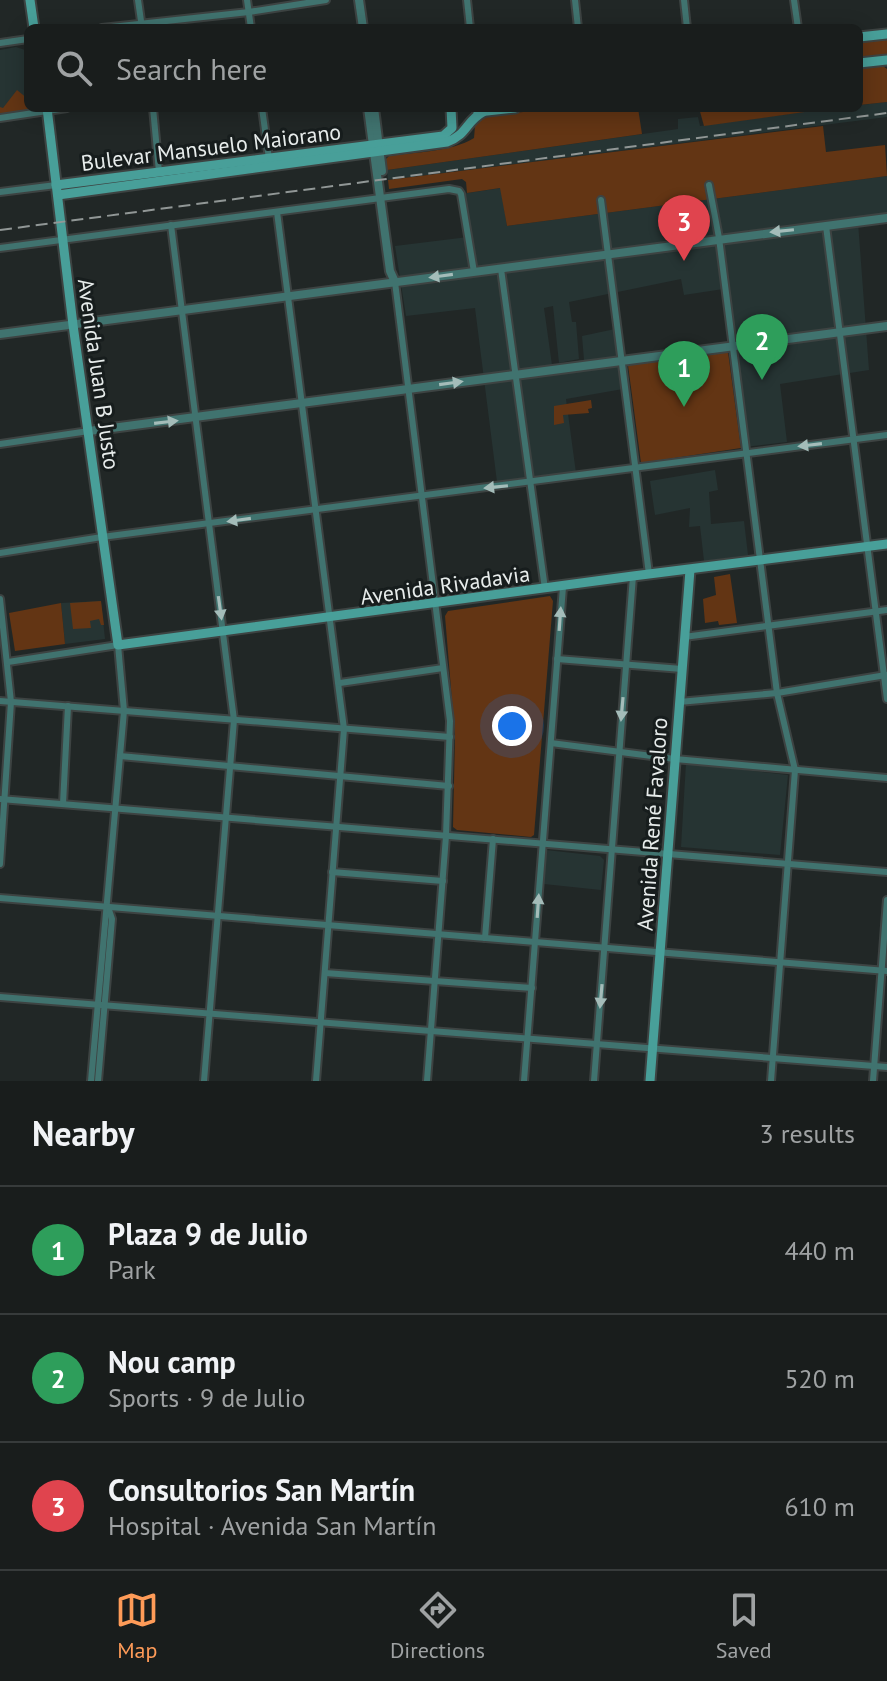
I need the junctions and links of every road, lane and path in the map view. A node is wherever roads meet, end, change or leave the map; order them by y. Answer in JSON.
{"nodes":[{"id":1,"x":30,"y":0,"type":"edge"},
{"id":2,"x":138,"y":0,"type":"edge"},
{"id":3,"x":247,"y":0,"type":"edge"},
{"id":4,"x":326,"y":0,"type":"edge"},
{"id":5,"x":356,"y":0,"type":"edge"},
{"id":6,"x":467,"y":0,"type":"edge"},
{"id":7,"x":575,"y":0,"type":"edge"},
{"id":8,"x":684,"y":0,"type":"edge"},
{"id":9,"x":794,"y":0,"type":"edge"},
{"id":10,"x":249,"y":12,"type":"junction"},
{"id":11,"x":33,"y":24,"type":"edge"},
{"id":12,"x":142,"y":24,"type":"edge"},
{"id":13,"x":150,"y":24,"type":"edge"},
{"id":14,"x":250,"y":24,"type":"edge"},
{"id":15,"x":359,"y":24,"type":"edge"},
{"id":16,"x":470,"y":24,"type":"edge"},
{"id":17,"x":578,"y":24,"type":"edge"},
{"id":18,"x":687,"y":24,"type":"edge"},
{"id":19,"x":797,"y":24,"type":"edge"},
{"id":20,"x":887,"y":34,"type":"edge"},
{"id":21,"x":863,"y":37,"type":"edge"},
{"id":22,"x":24,"y":40,"type":"edge"},
{"id":23,"x":0,"y":43,"type":"edge"},
{"id":24,"x":887,"y":60,"type":"edge"},
{"id":25,"x":863,"y":63,"type":"edge"},
{"id":26,"x":31,"y":112,"type":"edge"},
{"id":27,"x":47,"y":112,"type":"edge"},
{"id":28,"x":153,"y":112,"type":"edge"},
{"id":29,"x":263,"y":112,"type":"edge"},
{"id":30,"x":371,"y":112,"type":"edge"},
{"id":31,"x":451,"y":112,"type":"edge"},
{"id":32,"x":454,"y":112,"type":"edge"},
{"id":33,"x":474,"y":112,"type":"edge"},
{"id":34,"x":0,"y":118,"type":"edge"},
{"id":35,"x":452,"y":122,"type":"junction"},
{"id":36,"x":458,"y":138,"type":"junction"},
{"id":37,"x":376,"y":149,"type":"junction"},
{"id":38,"x":270,"y":162,"type":"junction"},
{"id":39,"x":160,"y":177,"type":"junction"},
{"id":40,"x":709,"y":185,"type":"dead end"},
{"id":41,"x":57,"y":190,"type":"junction"},
{"id":42,"x":0,"y":192,"type":"edge"},
{"id":43,"x":383,"y":198,"type":"junction"},
{"id":44,"x":601,"y":200,"type":"dead end"},
{"id":45,"x":277,"y":212,"type":"junction"},
{"id":46,"x":887,"y":218,"type":"edge"},
{"id":47,"x":171,"y":225,"type":"junction"},
{"id":48,"x":826,"y":226,"type":"junction"},
{"id":49,"x":719,"y":238,"type":"junction"},
{"id":50,"x":64,"y":240,"type":"junction"},
{"id":51,"x":0,"y":248,"type":"edge"},
{"id":52,"x":609,"y":253,"type":"junction"},
{"id":53,"x":501,"y":269,"type":"junction"},
{"id":54,"x":474,"y":272,"type":"junction"},
{"id":55,"x":395,"y":282,"type":"junction"},
{"id":56,"x":288,"y":295,"type":"junction"},
{"id":57,"x":181,"y":309,"type":"junction"},
{"id":58,"x":73,"y":325,"type":"junction"},
{"id":59,"x":887,"y":326,"type":"edge"},
{"id":60,"x":840,"y":332,"type":"junction"},
{"id":61,"x":0,"y":334,"type":"edge"},
{"id":62,"x":732,"y":345,"type":"junction"},
{"id":63,"x":623,"y":362,"type":"junction"},
{"id":64,"x":516,"y":375,"type":"junction"},
{"id":65,"x":409,"y":389,"type":"junction"},
{"id":66,"x":301,"y":403,"type":"junction"},
{"id":67,"x":194,"y":418,"type":"junction"},
{"id":68,"x":89,"y":431,"type":"junction"},
{"id":69,"x":887,"y":435,"type":"edge"},
{"id":70,"x":854,"y":439,"type":"junction"},
{"id":71,"x":0,"y":444,"type":"edge"},
{"id":72,"x":746,"y":453,"type":"junction"},
{"id":73,"x":636,"y":468,"type":"junction"},
{"id":74,"x":531,"y":483,"type":"junction"},
{"id":75,"x":423,"y":495,"type":"junction"},
{"id":76,"x":315,"y":509,"type":"junction"},
{"id":77,"x":209,"y":524,"type":"junction"},
{"id":78,"x":102,"y":537,"type":"junction"},
{"id":79,"x":887,"y":544,"type":"edge"},
{"id":80,"x":869,"y":547,"type":"junction"},
{"id":81,"x":0,"y":553,"type":"edge"},
{"id":82,"x":760,"y":562,"type":"junction"},
{"id":83,"x":690,"y":570,"type":"junction"},
{"id":84,"x":649,"y":574,"type":"junction"},
{"id":85,"x":633,"y":576,"type":"junction"},
{"id":86,"x":563,"y":587,"type":"junction"},
{"id":87,"x":545,"y":589,"type":"junction"},
{"id":88,"x":0,"y":599,"type":"edge"},
{"id":89,"x":437,"y":604,"type":"junction"},
{"id":90,"x":887,"y":610,"type":"edge"},
{"id":91,"x":877,"y":611,"type":"junction"},
{"id":92,"x":330,"y":618,"type":"junction"},
{"id":93,"x":768,"y":626,"type":"junction"},
{"id":94,"x":224,"y":632,"type":"junction"},
{"id":95,"x":684,"y":637,"type":"junction"},
{"id":96,"x":118,"y":645,"type":"junction"},
{"id":97,"x":557,"y":659,"type":"junction"},
{"id":98,"x":8,"y":662,"type":"junction"},
{"id":99,"x":626,"y":664,"type":"junction"},
{"id":100,"x":443,"y":668,"type":"junction"},
{"id":101,"x":682,"y":669,"type":"junction"},
{"id":102,"x":886,"y":675,"type":"edge"},
{"id":103,"x":340,"y":683,"type":"junction"},
{"id":104,"x":777,"y":693,"type":"junction"},
{"id":105,"x":887,"y":699,"type":"edge"},
{"id":106,"x":0,"y":701,"type":"edge"},
{"id":107,"x":11,"y":702,"type":"junction"},
{"id":108,"x":679,"y":702,"type":"junction"},
{"id":109,"x":68,"y":706,"type":"junction"},
{"id":110,"x":124,"y":711,"type":"junction"},
{"id":111,"x":234,"y":720,"type":"junction"},
{"id":112,"x":344,"y":729,"type":"junction"},
{"id":113,"x":450,"y":737,"type":"junction"},
{"id":114,"x":551,"y":743,"type":"junction"},
{"id":115,"x":619,"y":750,"type":"junction"},
{"id":116,"x":120,"y":756,"type":"junction"},
{"id":117,"x":675,"y":759,"type":"junction"},
{"id":118,"x":231,"y":767,"type":"junction"},
{"id":119,"x":795,"y":770,"type":"junction"},
{"id":120,"x":340,"y":776,"type":"junction"},
{"id":121,"x":887,"y":778,"type":"edge"},
{"id":122,"x":449,"y":786,"type":"junction"},
{"id":123,"x":3,"y":799,"type":"edge"},
{"id":124,"x":63,"y":804,"type":"junction"},
{"id":125,"x":116,"y":808,"type":"junction"},
{"id":126,"x":227,"y":817,"type":"junction"},
{"id":127,"x":336,"y":826,"type":"junction"},
{"id":128,"x":446,"y":836,"type":"junction"},
{"id":129,"x":493,"y":839,"type":"junction"},
{"id":130,"x":543,"y":844,"type":"junction"},
{"id":131,"x":613,"y":849,"type":"junction"},
{"id":132,"x":668,"y":854,"type":"junction"},
{"id":133,"x":0,"y":864,"type":"edge"},
{"id":134,"x":788,"y":864,"type":"junction"},
{"id":135,"x":332,"y":872,"type":"junction"},
{"id":136,"x":887,"y":872,"type":"edge"},
{"id":137,"x":443,"y":881,"type":"junction"},
{"id":138,"x":0,"y":898,"type":"edge"},
{"id":139,"x":887,"y":900,"type":"edge"},
{"id":140,"x":108,"y":907,"type":"junction"},
{"id":141,"x":217,"y":916,"type":"junction"},
{"id":142,"x":329,"y":926,"type":"junction"},
{"id":143,"x":438,"y":934,"type":"junction"},
{"id":144,"x":485,"y":938,"type":"junction"},
{"id":145,"x":536,"y":942,"type":"junction"},
{"id":146,"x":606,"y":948,"type":"junction"},
{"id":147,"x":660,"y":953,"type":"junction"},
{"id":148,"x":780,"y":962,"type":"junction"},
{"id":149,"x":884,"y":971,"type":"edge"},
{"id":150,"x":325,"y":973,"type":"junction"},
{"id":151,"x":435,"y":981,"type":"junction"},
{"id":152,"x":532,"y":988,"type":"junction"},
{"id":153,"x":0,"y":997,"type":"edge"},
{"id":154,"x":101,"y":1006,"type":"junction"},
{"id":155,"x":209,"y":1015,"type":"junction"},
{"id":156,"x":321,"y":1024,"type":"junction"},
{"id":157,"x":431,"y":1031,"type":"junction"},
{"id":158,"x":528,"y":1039,"type":"junction"},
{"id":159,"x":597,"y":1044,"type":"junction"},
{"id":160,"x":653,"y":1048,"type":"junction"},
{"id":161,"x":772,"y":1058,"type":"junction"},
{"id":162,"x":874,"y":1066,"type":"junction"},
{"id":163,"x":887,"y":1067,"type":"edge"},
{"id":164,"x":91,"y":1081,"type":"edge"},
{"id":165,"x":98,"y":1081,"type":"edge"},
{"id":166,"x":204,"y":1081,"type":"edge"},
{"id":167,"x":316,"y":1081,"type":"edge"},
{"id":168,"x":427,"y":1081,"type":"edge"},
{"id":169,"x":524,"y":1081,"type":"edge"},
{"id":170,"x":594,"y":1081,"type":"edge"},
{"id":171,"x":650,"y":1081,"type":"edge"},
{"id":172,"x":771,"y":1081,"type":"edge"},
{"id":173,"x":873,"y":1081,"type":"edge"}],
"edges":[{"from":1,"to":11,"type":"main road"},
{"from":2,"to":12,"type":"street"},
{"from":3,"to":10,"type":"street"},
{"from":4,"to":10,"type":"street"},
{"from":5,"to":15,"type":"street"},
{"from":6,"to":16,"type":"street"},
{"from":7,"to":17,"type":"street"},
{"from":8,"to":18,"type":"street"},
{"from":9,"to":19,"type":"street"},
{"from":10,"to":13,"type":"street"},
{"from":10,"to":14,"type":"street"},
{"from":20,"to":21,"type":"main road"},
{"from":22,"to":23,"type":"street"},
{"from":24,"to":25,"type":"main road"},
{"from":26,"to":34,"type":"street"},
{"from":27,"to":41,"type":"main road","name":"Avenida Juan B Justo"},
{"from":28,"to":39,"type":"street"},
{"from":29,"to":38,"type":"street"},
{"from":30,"to":37,"type":"street"},
{"from":31,"to":35,"type":"main road"},
{"from":32,"to":33,"type":"main road"},
{"from":33,"to":36,"type":"main road"},
{"from":35,"to":36,"type":"street"},
{"from":35,"to":37,"type":"main road","name":"Bulevar Mansuelo Maiorano"},
{"from":36,"to":37,"type":"main road","name":"Bulevar Mansuelo Maiorano"},
{"from":37,"to":38,"type":"main road","name":"Bulevar Mansuelo Maiorano"},
{"from":37,"to":43,"type":"street"},
{"from":38,"to":39,"type":"main road","name":"Bulevar Mansuelo Maiorano"},
{"from":39,"to":41,"type":"main road","name":"Bulevar Mansuelo Maiorano"},
{"from":40,"to":49,"type":"street"},
{"from":41,"to":42,"type":"street","name":"Bulevar Mansuelo Maiorano"},
{"from":41,"to":50,"type":"main road","name":"Avenida Juan B Justo"},
{"from":43,"to":45,"type":"street"},
{"from":43,"to":54,"type":"street"},
{"from":43,"to":55,"type":"street"},
{"from":44,"to":52,"type":"street"},
{"from":45,"to":47,"type":"street"},
{"from":45,"to":56,"type":"street"},
{"from":46,"to":48,"type":"street"},
{"from":47,"to":50,"type":"street"},
{"from":47,"to":57,"type":"street"},
{"from":48,"to":49,"type":"street","one_way":true},
{"from":48,"to":60,"type":"street"},
{"from":49,"to":52,"type":"street"},
{"from":49,"to":62,"type":"street"},
{"from":50,"to":51,"type":"street"},
{"from":50,"to":58,"type":"main road","name":"Avenida Juan B Justo"},
{"from":52,"to":53,"type":"street"},
{"from":52,"to":63,"type":"street"},
{"from":53,"to":54,"type":"street"},
{"from":53,"to":64,"type":"street"},
{"from":54,"to":55,"type":"street","one_way":true},
{"from":55,"to":56,"type":"street"},
{"from":55,"to":65,"type":"street"},
{"from":56,"to":57,"type":"street"},
{"from":56,"to":66,"type":"street"},
{"from":57,"to":58,"type":"street"},
{"from":57,"to":67,"type":"street"},
{"from":58,"to":61,"type":"street"},
{"from":58,"to":68,"type":"main road","name":"Avenida Juan B Justo"},
{"from":59,"to":60,"type":"street"},
{"from":60,"to":62,"type":"street"},
{"from":60,"to":70,"type":"street"},
{"from":62,"to":63,"type":"street"},
{"from":62,"to":72,"type":"street"},
{"from":63,"to":64,"type":"street"},
{"from":63,"to":73,"type":"street"},
{"from":65,"to":64,"type":"street","one_way":true},
{"from":64,"to":74,"type":"street"},
{"from":65,"to":66,"type":"street"},
{"from":65,"to":75,"type":"street"},
{"from":66,"to":67,"type":"street"},
{"from":66,"to":76,"type":"street"},
{"from":68,"to":67,"type":"street","one_way":true},
{"from":67,"to":77,"type":"street"},
{"from":68,"to":71,"type":"street"},
{"from":68,"to":78,"type":"main road","name":"Avenida Juan B Justo"},
{"from":69,"to":70,"type":"street"},
{"from":70,"to":72,"type":"street","one_way":true},
{"from":70,"to":80,"type":"street"},
{"from":72,"to":73,"type":"street"},
{"from":72,"to":82,"type":"street"},
{"from":73,"to":74,"type":"street"},
{"from":73,"to":84,"type":"street"},
{"from":74,"to":75,"type":"street","one_way":true},
{"from":74,"to":87,"type":"street"},
{"from":75,"to":76,"type":"street"},
{"from":75,"to":89,"type":"street"},
{"from":76,"to":77,"type":"street","one_way":true},
{"from":76,"to":92,"type":"street"},
{"from":77,"to":78,"type":"street"},
{"from":77,"to":94,"type":"street","one_way":true},
{"from":78,"to":81,"type":"street"},
{"from":78,"to":96,"type":"main road","name":"Avenida Juan B Justo"},
{"from":79,"to":80,"type":"main road","name":"Avenida Rivadavia"},
{"from":80,"to":82,"type":"main road","name":"Avenida Rivadavia"},
{"from":80,"to":91,"type":"street"},
{"from":82,"to":83,"type":"main road","name":"Avenida Rivadavia"},
{"from":82,"to":93,"type":"street"},
{"from":83,"to":84,"type":"main road","name":"Avenida Rivadavia"},
{"from":83,"to":95,"type":"main road","name":"Avenida René Favaloro"},
{"from":84,"to":85,"type":"main road","name":"Avenida Rivadavia"},
{"from":85,"to":86,"type":"main road","name":"Avenida Rivadavia"},
{"from":85,"to":99,"type":"street"},
{"from":86,"to":87,"type":"main road","name":"Avenida Rivadavia"},
{"from":97,"to":86,"type":"street","one_way":true},
{"from":87,"to":89,"type":"main road","name":"Avenida Rivadavia"},
{"from":88,"to":98,"type":"street"},
{"from":89,"to":92,"type":"main road","name":"Avenida Rivadavia"},
{"from":89,"to":100,"type":"street"},
{"from":90,"to":91,"type":"street"},
{"from":91,"to":93,"type":"street"},
{"from":91,"to":102,"type":"street"},
{"from":92,"to":94,"type":"main road","name":"Avenida Rivadavia"},
{"from":92,"to":103,"type":"street"},
{"from":93,"to":95,"type":"street"},
{"from":93,"to":104,"type":"street"},
{"from":94,"to":96,"type":"main road","name":"Avenida Rivadavia"},
{"from":94,"to":111,"type":"street"},
{"from":95,"to":101,"type":"main road","name":"Avenida René Favaloro"},
{"from":96,"to":98,"type":"street","name":"Avenida Rivadavia"},
{"from":96,"to":110,"type":"street"},
{"from":97,"to":99,"type":"street"},
{"from":97,"to":114,"type":"street"},
{"from":98,"to":107,"type":"street"},
{"from":99,"to":101,"type":"street"},
{"from":99,"to":115,"type":"street","one_way":true},
{"from":100,"to":103,"type":"street"},
{"from":100,"to":113,"type":"street"},
{"from":101,"to":108,"type":"main road","name":"Avenida René Favaloro"},
{"from":102,"to":104,"type":"street"},
{"from":102,"to":105,"type":"street"},
{"from":103,"to":112,"type":"street"},
{"from":104,"to":108,"type":"street"},
{"from":104,"to":119,"type":"street"},
{"from":106,"to":107,"type":"street"},
{"from":107,"to":109,"type":"street"},
{"from":107,"to":123,"type":"street"},
{"from":108,"to":117,"type":"main road","name":"Avenida René Favaloro"},
{"from":109,"to":110,"type":"street"},
{"from":109,"to":124,"type":"street"},
{"from":110,"to":111,"type":"street"},
{"from":110,"to":116,"type":"street"},
{"from":111,"to":112,"type":"street"},
{"from":111,"to":118,"type":"street"},
{"from":112,"to":113,"type":"street"},
{"from":112,"to":120,"type":"street"},
{"from":113,"to":122,"type":"street"},
{"from":114,"to":115,"type":"street"},
{"from":114,"to":130,"type":"street"},
{"from":115,"to":117,"type":"street"},
{"from":115,"to":131,"type":"street"},
{"from":116,"to":118,"type":"street"},
{"from":116,"to":125,"type":"street"},
{"from":117,"to":119,"type":"street"},
{"from":117,"to":132,"type":"main road","name":"Avenida René Favaloro"},
{"from":118,"to":120,"type":"street"},
{"from":118,"to":126,"type":"street"},
{"from":119,"to":121,"type":"street"},
{"from":119,"to":134,"type":"street"},
{"from":120,"to":122,"type":"street"},
{"from":120,"to":127,"type":"street"},
{"from":122,"to":128,"type":"street"},
{"from":123,"to":124,"type":"street"},
{"from":123,"to":133,"type":"street"},
{"from":124,"to":125,"type":"street"},
{"from":125,"to":126,"type":"street"},
{"from":125,"to":140,"type":"street"},
{"from":126,"to":127,"type":"street"},
{"from":126,"to":141,"type":"street"},
{"from":127,"to":128,"type":"street"},
{"from":127,"to":135,"type":"street"},
{"from":128,"to":129,"type":"street"},
{"from":128,"to":137,"type":"street"},
{"from":129,"to":130,"type":"street"},
{"from":129,"to":144,"type":"street"},
{"from":130,"to":131,"type":"street"},
{"from":145,"to":130,"type":"street","one_way":true},
{"from":131,"to":132,"type":"street"},
{"from":131,"to":146,"type":"street"},
{"from":132,"to":134,"type":"street"},
{"from":132,"to":147,"type":"main road","name":"Avenida René Favaloro"},
{"from":134,"to":136,"type":"street"},
{"from":134,"to":148,"type":"street"},
{"from":135,"to":137,"type":"street"},
{"from":135,"to":142,"type":"street"},
{"from":137,"to":143,"type":"street"},
{"from":138,"to":140,"type":"street"},
{"from":139,"to":149,"type":"street"},
{"from":140,"to":141,"type":"street"},
{"from":140,"to":154,"type":"street"},
{"from":141,"to":142,"type":"street"},
{"from":141,"to":155,"type":"street"},
{"from":142,"to":143,"type":"street"},
{"from":142,"to":150,"type":"street"},
{"from":143,"to":144,"type":"street"},
{"from":143,"to":151,"type":"street"},
{"from":144,"to":145,"type":"street"},
{"from":145,"to":146,"type":"street"},
{"from":145,"to":152,"type":"street"},
{"from":146,"to":147,"type":"street"},
{"from":146,"to":159,"type":"street","one_way":true},
{"from":147,"to":148,"type":"street"},
{"from":147,"to":160,"type":"main road","name":"Avenida René Favaloro"},
{"from":148,"to":149,"type":"street"},
{"from":148,"to":161,"type":"street"},
{"from":149,"to":162,"type":"street"},
{"from":150,"to":151,"type":"street"},
{"from":150,"to":156,"type":"street"},
{"from":151,"to":152,"type":"street"},
{"from":151,"to":157,"type":"street"},
{"from":152,"to":158,"type":"street"},
{"from":153,"to":154,"type":"street"},
{"from":154,"to":155,"type":"street"},
{"from":154,"to":164,"type":"street"},
{"from":154,"to":165,"type":"street"},
{"from":155,"to":156,"type":"street"},
{"from":155,"to":166,"type":"street"},
{"from":156,"to":157,"type":"street"},
{"from":156,"to":167,"type":"street"},
{"from":157,"to":158,"type":"street"},
{"from":157,"to":168,"type":"street"},
{"from":158,"to":159,"type":"street"},
{"from":158,"to":169,"type":"street"},
{"from":159,"to":160,"type":"street"},
{"from":159,"to":170,"type":"street"},
{"from":160,"to":161,"type":"street"},
{"from":160,"to":171,"type":"main road","name":"Avenida René Favaloro"},
{"from":161,"to":162,"type":"street"},
{"from":161,"to":172,"type":"street"},
{"from":162,"to":163,"type":"street"},
{"from":162,"to":173,"type":"street"}]}
